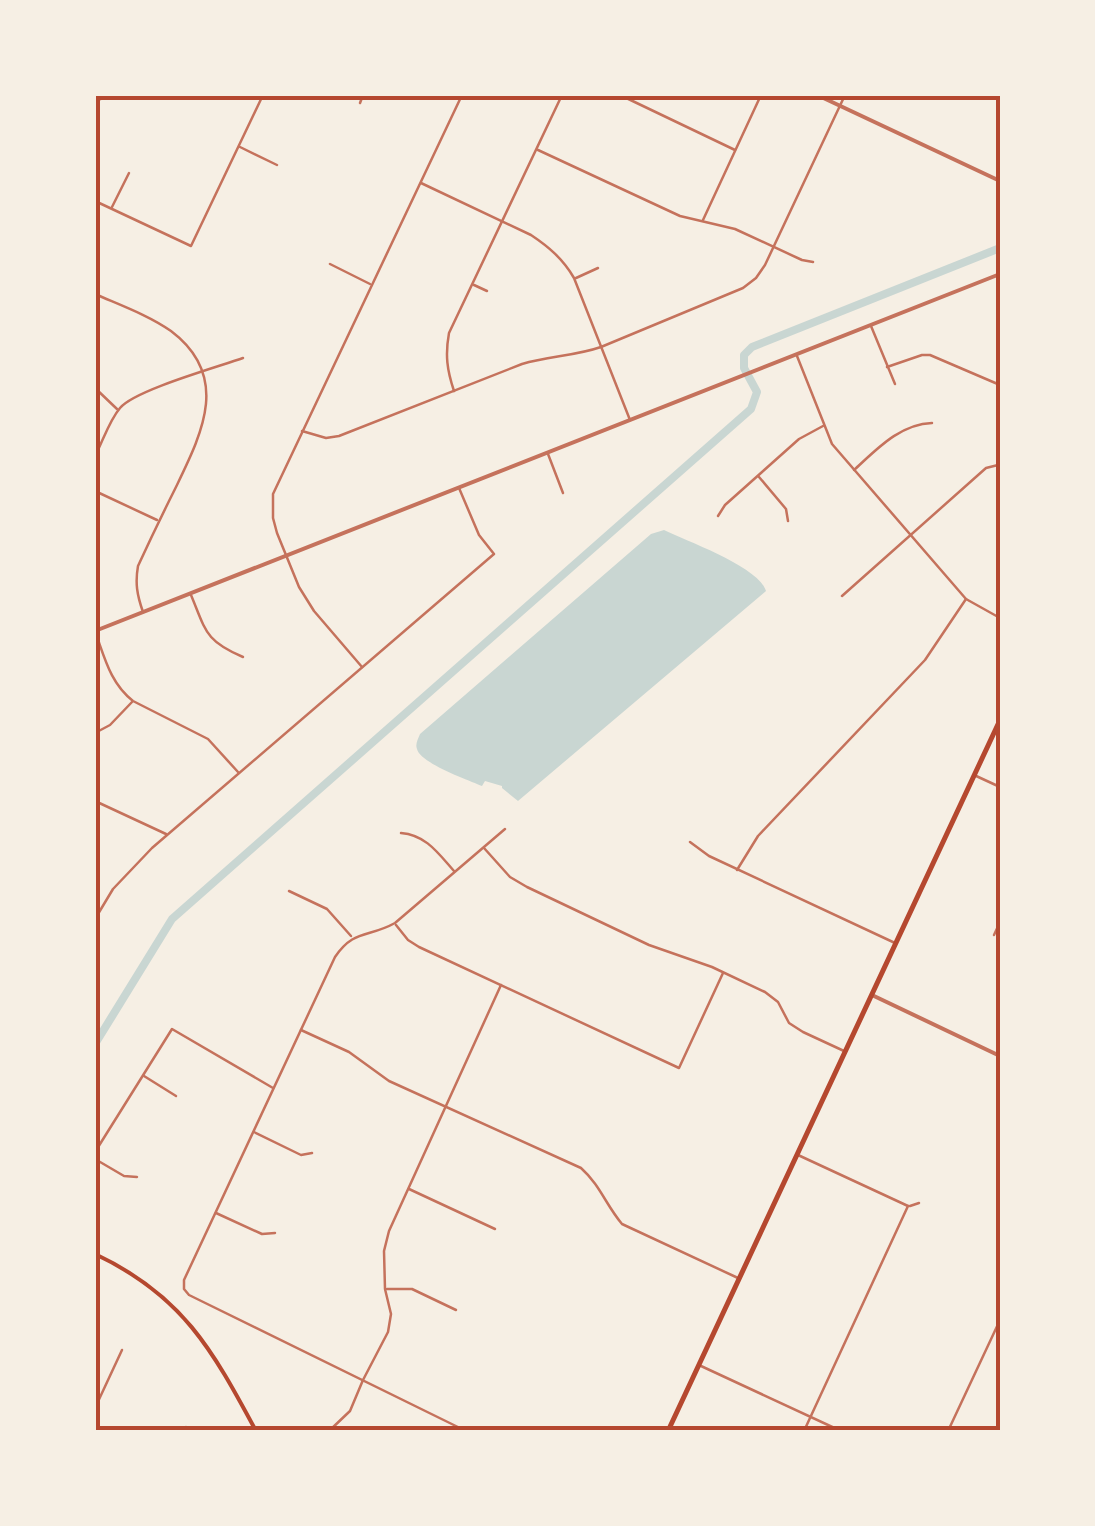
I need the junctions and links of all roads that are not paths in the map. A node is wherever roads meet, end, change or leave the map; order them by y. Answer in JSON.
{"nodes":[{"id":1,"x":111,"y":95,"type":"edge"},
{"id":2,"x":264,"y":95,"type":"edge"},
{"id":3,"x":363,"y":95,"type":"edge"},
{"id":4,"x":462,"y":95,"type":"edge"},
{"id":5,"x":562,"y":95,"type":"edge"},
{"id":6,"x":620,"y":95,"type":"edge"},
{"id":7,"x":760,"y":95,"type":"edge"},
{"id":8,"x":817,"y":95,"type":"edge"},
{"id":9,"x":845,"y":95,"type":"edge"},
{"id":10,"x":95,"y":101,"type":"edge"},
{"id":11,"x":360,"y":103,"type":"dead end"},
{"id":12,"x":840,"y":106,"type":"junction"},
{"id":13,"x":239,"y":146,"type":"junction"},
{"id":14,"x":536,"y":150,"type":"junction"},
{"id":15,"x":735,"y":150,"type":"junction"},
{"id":16,"x":277,"y":165,"type":"dead end"},
{"id":17,"x":129,"y":173,"type":"dead end"},
{"id":18,"x":1000,"y":173,"type":"edge"},
{"id":19,"x":998,"y":180,"type":"edge"},
{"id":20,"x":420,"y":182,"type":"junction"},
{"id":21,"x":95,"y":201,"type":"edge"},
{"id":22,"x":112,"y":209,"type":"junction"},
{"id":23,"x":702,"y":220,"type":"junction"},
{"id":24,"x":502,"y":221,"type":"junction"},
{"id":25,"x":773,"y":246,"type":"junction"},
{"id":26,"x":814,"y":262,"type":"dead end"},
{"id":27,"x":330,"y":264,"type":"dead end"},
{"id":28,"x":598,"y":268,"type":"dead end"},
{"id":29,"x":1000,"y":274,"type":"edge"},
{"id":30,"x":574,"y":278,"type":"junction"},
{"id":31,"x":372,"y":284,"type":"junction"},
{"id":32,"x":472,"y":285,"type":"junction"},
{"id":33,"x":487,"y":291,"type":"dead end"},
{"id":34,"x":95,"y":294,"type":"edge"},
{"id":35,"x":871,"y":325,"type":"junction"},
{"id":36,"x":602,"y":347,"type":"junction"},
{"id":37,"x":796,"y":354,"type":"junction"},
{"id":38,"x":243,"y":358,"type":"dead end"},
{"id":39,"x":888,"y":366,"type":"junction"},
{"id":40,"x":202,"y":372,"type":"junction"},
{"id":41,"x":894,"y":384,"type":"dead end"},
{"id":42,"x":1000,"y":384,"type":"edge"},
{"id":43,"x":95,"y":388,"type":"edge"},
{"id":44,"x":454,"y":392,"type":"junction"},
{"id":45,"x":118,"y":410,"type":"junction"},
{"id":46,"x":630,"y":420,"type":"junction"},
{"id":47,"x":932,"y":423,"type":"dead end"},
{"id":48,"x":824,"y":425,"type":"junction"},
{"id":49,"x":302,"y":431,"type":"junction"},
{"id":50,"x":548,"y":453,"type":"junction"},
{"id":51,"x":95,"y":456,"type":"edge"},
{"id":52,"x":998,"y":465,"type":"edge"},
{"id":53,"x":853,"y":471,"type":"junction"},
{"id":54,"x":758,"y":476,"type":"junction"},
{"id":55,"x":459,"y":488,"type":"junction"},
{"id":56,"x":95,"y":491,"type":"edge"},
{"id":57,"x":563,"y":493,"type":"dead end"},
{"id":58,"x":718,"y":516,"type":"dead end"},
{"id":59,"x":159,"y":521,"type":"junction"},
{"id":60,"x":788,"y":521,"type":"dead end"},
{"id":61,"x":910,"y":535,"type":"junction"},
{"id":62,"x":287,"y":556,"type":"junction"},
{"id":63,"x":190,"y":594,"type":"junction"},
{"id":64,"x":842,"y":596,"type":"dead end"},
{"id":65,"x":966,"y":600,"type":"junction"},
{"id":66,"x":143,"y":612,"type":"junction"},
{"id":67,"x":1000,"y":618,"type":"edge"},
{"id":68,"x":95,"y":632,"type":"edge"},
{"id":69,"x":243,"y":656,"type":"dead end"},
{"id":70,"x":362,"y":668,"type":"junction"},
{"id":71,"x":133,"y":701,"type":"junction"},
{"id":72,"x":1000,"y":720,"type":"edge"},
{"id":73,"x":95,"y":732,"type":"edge"},
{"id":74,"x":239,"y":773,"type":"junction"},
{"id":75,"x":974,"y":776,"type":"junction"},
{"id":76,"x":1000,"y":787,"type":"edge"},
{"id":77,"x":95,"y":800,"type":"edge"},
{"id":78,"x":505,"y":830,"type":"dead end"},
{"id":79,"x":401,"y":833,"type":"dead end"},
{"id":80,"x":167,"y":835,"type":"junction"},
{"id":81,"x":690,"y":842,"type":"dead end"},
{"id":82,"x":484,"y":848,"type":"junction"},
{"id":83,"x":737,"y":870,"type":"junction"},
{"id":84,"x":455,"y":872,"type":"junction"},
{"id":85,"x":289,"y":891,"type":"dead end"},
{"id":86,"x":97,"y":911,"type":"edge"},
{"id":87,"x":95,"y":919,"type":"edge"},
{"id":88,"x":1000,"y":922,"type":"edge"},
{"id":89,"x":395,"y":923,"type":"junction"},
{"id":90,"x":994,"y":934,"type":"dead end"},
{"id":91,"x":352,"y":937,"type":"junction"},
{"id":92,"x":896,"y":944,"type":"junction"},
{"id":93,"x":723,"y":973,"type":"junction"},
{"id":94,"x":501,"y":985,"type":"junction"},
{"id":95,"x":872,"y":995,"type":"junction"},
{"id":96,"x":301,"y":1030,"type":"junction"},
{"id":97,"x":845,"y":1052,"type":"junction"},
{"id":98,"x":1000,"y":1056,"type":"edge"},
{"id":99,"x":143,"y":1076,"type":"junction"},
{"id":100,"x":274,"y":1088,"type":"junction"},
{"id":101,"x":176,"y":1096,"type":"dead end"},
{"id":102,"x":446,"y":1106,"type":"junction"},
{"id":103,"x":253,"y":1132,"type":"junction"},
{"id":104,"x":95,"y":1152,"type":"edge"},
{"id":105,"x":312,"y":1153,"type":"dead end"},
{"id":106,"x":797,"y":1154,"type":"junction"},
{"id":107,"x":95,"y":1159,"type":"edge"},
{"id":108,"x":136,"y":1177,"type":"dead end"},
{"id":109,"x":408,"y":1188,"type":"junction"},
{"id":110,"x":919,"y":1203,"type":"dead end"},
{"id":111,"x":908,"y":1206,"type":"junction"},
{"id":112,"x":215,"y":1213,"type":"junction"},
{"id":113,"x":496,"y":1229,"type":"dead end"},
{"id":114,"x":275,"y":1233,"type":"dead end"},
{"id":115,"x":95,"y":1254,"type":"edge"},
{"id":116,"x":740,"y":1278,"type":"junction"},
{"id":117,"x":386,"y":1289,"type":"junction"},
{"id":118,"x":456,"y":1310,"type":"dead end"},
{"id":119,"x":1000,"y":1320,"type":"edge"},
{"id":120,"x":122,"y":1350,"type":"dead end"},
{"id":121,"x":699,"y":1365,"type":"junction"},
{"id":122,"x":363,"y":1380,"type":"junction"},
{"id":123,"x":95,"y":1408,"type":"edge"},
{"id":124,"x":810,"y":1417,"type":"junction"},
{"id":125,"x":186,"y":1428,"type":"dead end"},
{"id":126,"x":181,"y":1431,"type":"edge"},
{"id":127,"x":256,"y":1431,"type":"edge"},
{"id":128,"x":329,"y":1431,"type":"edge"},
{"id":129,"x":466,"y":1431,"type":"edge"},
{"id":130,"x":668,"y":1431,"type":"edge"},
{"id":131,"x":804,"y":1431,"type":"edge"},
{"id":132,"x":841,"y":1431,"type":"edge"},
{"id":133,"x":948,"y":1431,"type":"edge"}],
"edges":[{"from":1,"to":10,"type":"street"},
{"from":2,"to":13,"type":"street"},
{"from":3,"to":11,"type":"street"},
{"from":4,"to":20,"type":"street"},
{"from":5,"to":14,"type":"street"},
{"from":6,"to":15,"type":"street"},
{"from":7,"to":15,"type":"street"},
{"from":8,"to":12,"type":"street"},
{"from":9,"to":12,"type":"street"},
{"from":12,"to":19,"type":"street"},
{"from":12,"to":25,"type":"street"},
{"from":13,"to":16,"type":"street"},
{"from":13,"to":22,"type":"street"},
{"from":14,"to":23,"type":"street"},
{"from":14,"to":24,"type":"street"},
{"from":15,"to":23,"type":"street"},
{"from":17,"to":22,"type":"street"},
{"from":18,"to":19,"type":"street"},
{"from":20,"to":24,"type":"street"},
{"from":20,"to":31,"type":"street"},
{"from":21,"to":22,"type":"street"},
{"from":23,"to":25,"type":"street"},
{"from":24,"to":30,"type":"street"},
{"from":24,"to":32,"type":"street"},
{"from":25,"to":26,"type":"street"},
{"from":25,"to":36,"type":"street"},
{"from":27,"to":31,"type":"street"},
{"from":28,"to":30,"type":"street"},
{"from":29,"to":35,"type":"street"},
{"from":30,"to":36,"type":"street"},
{"from":31,"to":49,"type":"street"},
{"from":32,"to":33,"type":"street"},
{"from":32,"to":44,"type":"street"},
{"from":34,"to":40,"type":"street"},
{"from":35,"to":37,"type":"street"},
{"from":35,"to":39,"type":"street"},
{"from":36,"to":44,"type":"street"},
{"from":36,"to":46,"type":"street"},
{"from":37,"to":46,"type":"street"},
{"from":37,"to":48,"type":"street"},
{"from":38,"to":40,"type":"street"},
{"from":39,"to":41,"type":"street"},
{"from":39,"to":42,"type":"street"},
{"from":40,"to":45,"type":"street"},
{"from":40,"to":59,"type":"street"},
{"from":43,"to":45,"type":"street"},
{"from":44,"to":49,"type":"street"},
{"from":45,"to":51,"type":"street"},
{"from":46,"to":50,"type":"street"},
{"from":47,"to":53,"type":"street"},
{"from":48,"to":53,"type":"street"},
{"from":48,"to":54,"type":"street"},
{"from":49,"to":62,"type":"street"},
{"from":50,"to":55,"type":"street"},
{"from":50,"to":57,"type":"street"},
{"from":52,"to":61,"type":"street"},
{"from":53,"to":61,"type":"street"},
{"from":54,"to":58,"type":"street"},
{"from":54,"to":60,"type":"street"},
{"from":55,"to":62,"type":"street"},
{"from":55,"to":70,"type":"street"},
{"from":56,"to":59,"type":"street"},
{"from":59,"to":66,"type":"street"},
{"from":61,"to":64,"type":"street"},
{"from":61,"to":65,"type":"street"},
{"from":62,"to":63,"type":"street"},
{"from":62,"to":70,"type":"street"},
{"from":63,"to":66,"type":"street"},
{"from":63,"to":69,"type":"street"},
{"from":65,"to":67,"type":"street"},
{"from":65,"to":83,"type":"street"},
{"from":66,"to":68,"type":"street"},
{"from":68,"to":71,"type":"street"},
{"from":70,"to":74,"type":"street"},
{"from":71,"to":73,"type":"street"},
{"from":71,"to":74,"type":"street"},
{"from":72,"to":75,"type":"main road"},
{"from":74,"to":80,"type":"street"},
{"from":75,"to":76,"type":"street"},
{"from":75,"to":92,"type":"main road"},
{"from":77,"to":80,"type":"street"},
{"from":78,"to":82,"type":"street"},
{"from":79,"to":84,"type":"street"},
{"from":80,"to":86,"type":"street"},
{"from":81,"to":83,"type":"street"},
{"from":82,"to":84,"type":"street"},
{"from":82,"to":93,"type":"street"},
{"from":83,"to":92,"type":"street"},
{"from":84,"to":89,"type":"street"},
{"from":85,"to":91,"type":"street"},
{"from":86,"to":87,"type":"street"},
{"from":88,"to":90,"type":"street"},
{"from":89,"to":91,"type":"street"},
{"from":89,"to":94,"type":"street"},
{"from":91,"to":96,"type":"street"},
{"from":92,"to":95,"type":"main road"},
{"from":93,"to":94,"type":"street"},
{"from":93,"to":97,"type":"street"},
{"from":94,"to":102,"type":"street"},
{"from":95,"to":97,"type":"main road"},
{"from":95,"to":98,"type":"street"},
{"from":96,"to":100,"type":"street"},
{"from":96,"to":102,"type":"street"},
{"from":97,"to":106,"type":"main road"},
{"from":99,"to":100,"type":"street"},
{"from":99,"to":101,"type":"street"},
{"from":99,"to":104,"type":"street"},
{"from":100,"to":103,"type":"street"},
{"from":102,"to":109,"type":"street"},
{"from":102,"to":116,"type":"street"},
{"from":103,"to":105,"type":"street"},
{"from":103,"to":112,"type":"street"},
{"from":106,"to":111,"type":"street"},
{"from":106,"to":116,"type":"main road"},
{"from":107,"to":108,"type":"street"},
{"from":109,"to":113,"type":"street"},
{"from":109,"to":117,"type":"street"},
{"from":110,"to":111,"type":"street"},
{"from":111,"to":124,"type":"street"},
{"from":112,"to":114,"type":"street"},
{"from":112,"to":122,"type":"street"},
{"from":115,"to":127,"type":"main road"},
{"from":116,"to":121,"type":"main road"},
{"from":117,"to":118,"type":"street"},
{"from":117,"to":122,"type":"street"},
{"from":119,"to":133,"type":"street"},
{"from":120,"to":123,"type":"street"},
{"from":121,"to":124,"type":"street"},
{"from":121,"to":130,"type":"main road"},
{"from":122,"to":128,"type":"street"},
{"from":122,"to":129,"type":"street"},
{"from":124,"to":131,"type":"street"},
{"from":124,"to":132,"type":"street"},
{"from":125,"to":126,"type":"street"}]}
